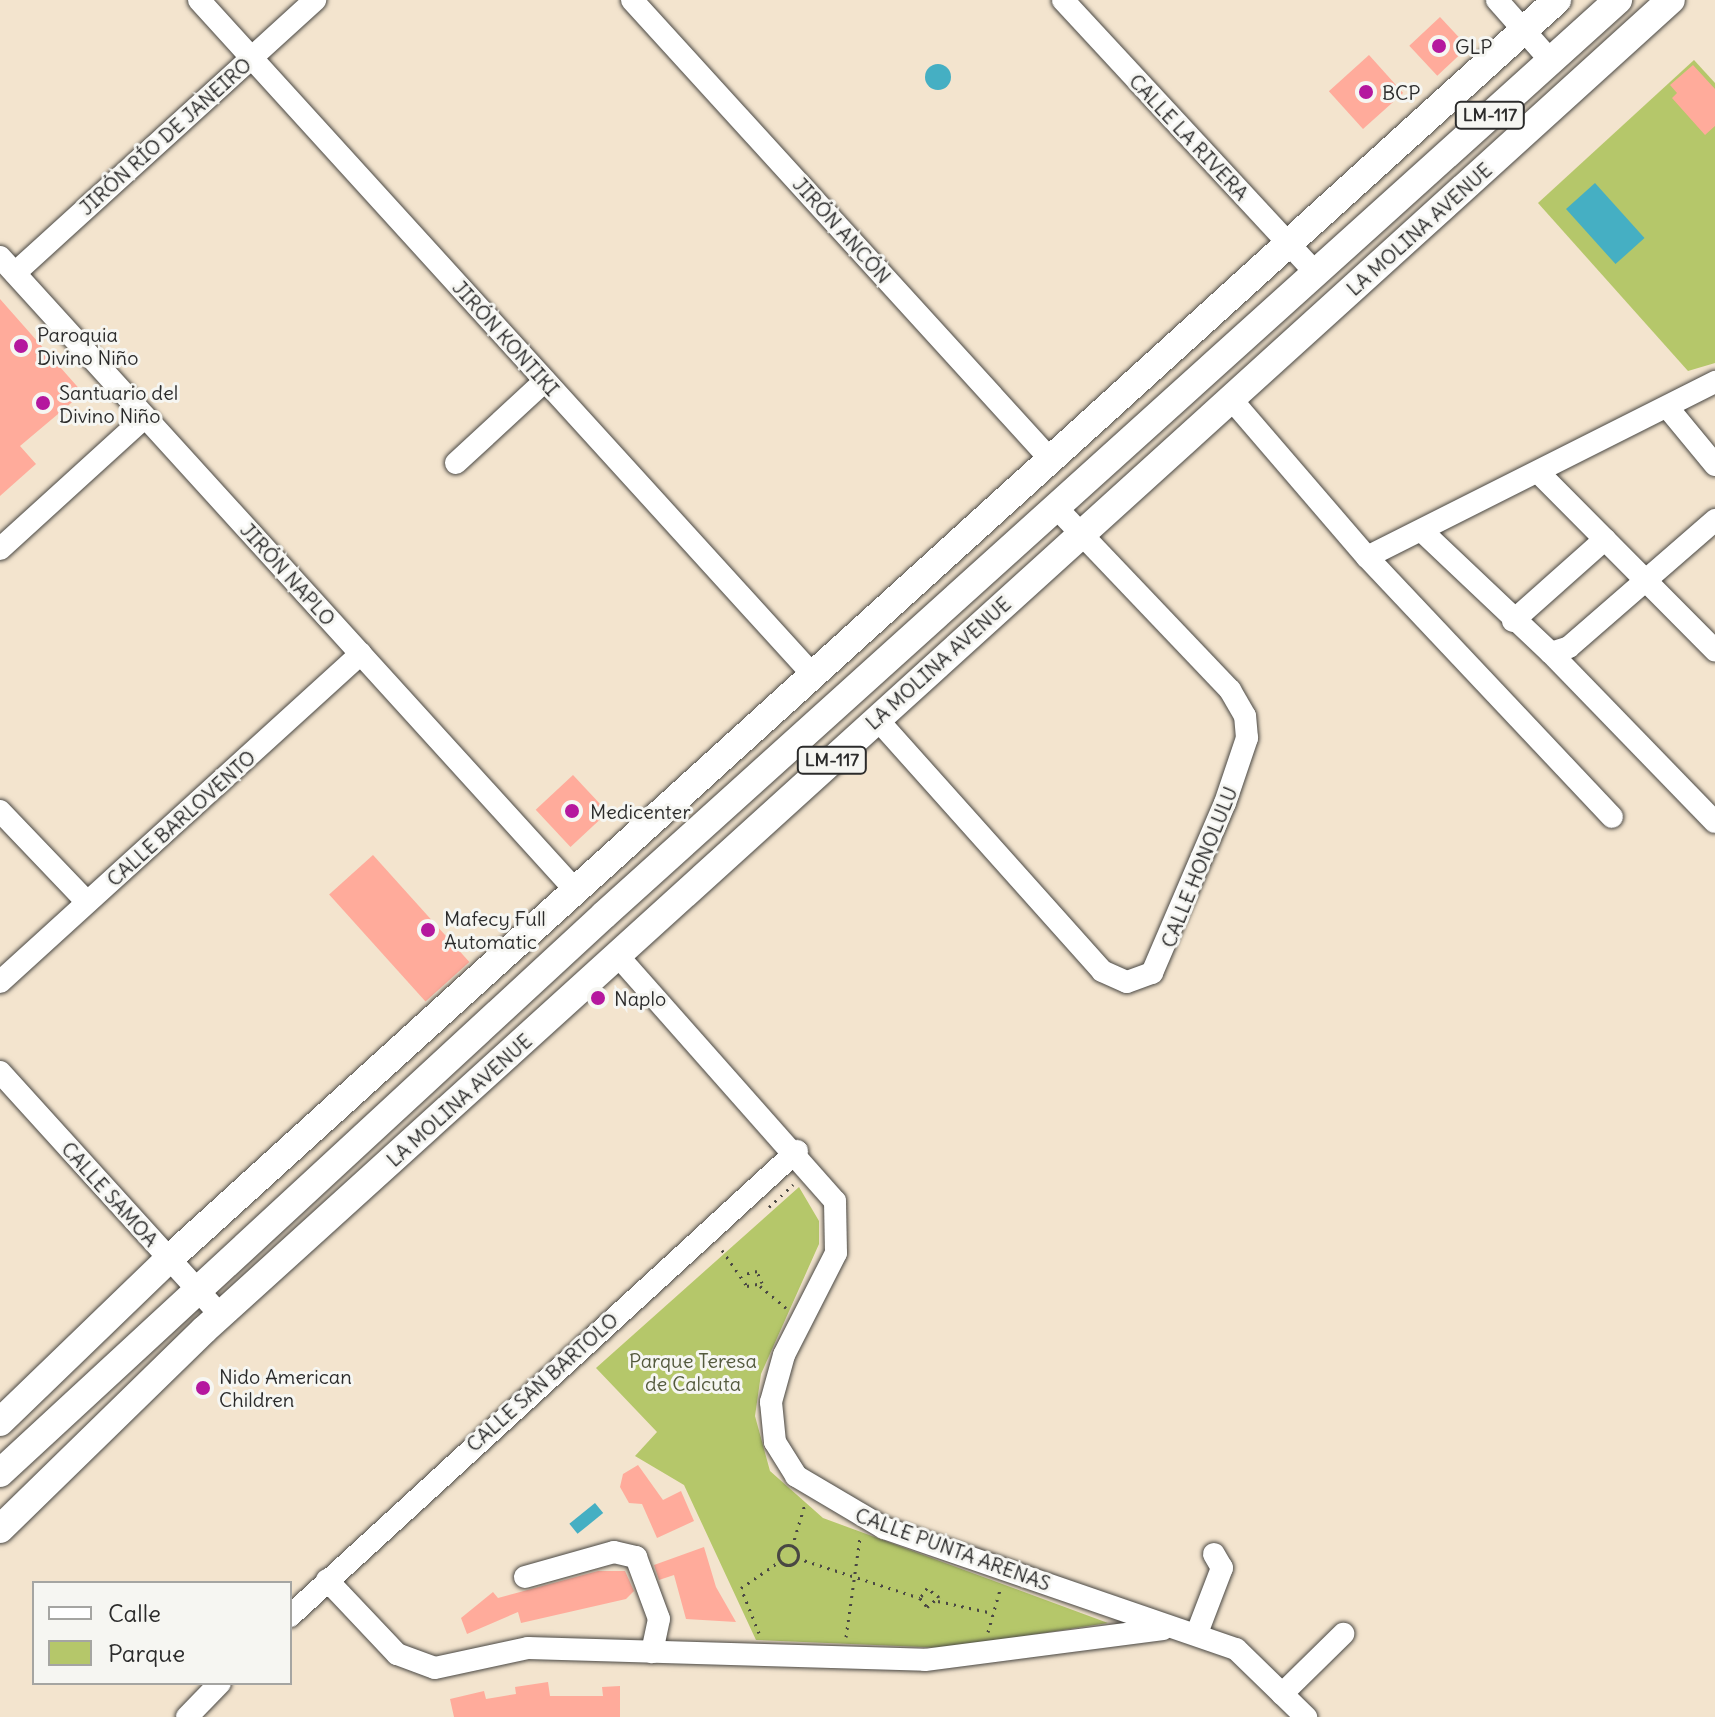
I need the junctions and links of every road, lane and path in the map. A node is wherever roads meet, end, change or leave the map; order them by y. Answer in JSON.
{"nodes":[{"id":1,"x":199,"y":0,"type":"edge"},
{"id":2,"x":315,"y":0,"type":"edge"},
{"id":3,"x":632,"y":0,"type":"edge"},
{"id":4,"x":1063,"y":0,"type":"edge"},
{"id":5,"x":1497,"y":0,"type":"edge"},
{"id":6,"x":1557,"y":0,"type":"edge"},
{"id":7,"x":1618,"y":0,"type":"edge"},
{"id":8,"x":1671,"y":0,"type":"edge"},
{"id":9,"x":1525,"y":31,"type":"junction"},
{"id":10,"x":251,"y":58,"type":"junction"},
{"id":11,"x":1551,"y":61,"type":"junction"},
{"id":12,"x":1430,"y":170,"type":"junction"},
{"id":13,"x":1438,"y":213,"type":"junction"},
{"id":14,"x":1287,"y":244,"type":"junction"},
{"id":15,"x":7,"y":265,"type":"edge"},
{"id":16,"x":1316,"y":273,"type":"junction"},
{"id":17,"x":545,"y":381,"type":"junction"},
{"id":18,"x":1715,"y":382,"type":"edge"},
{"id":19,"x":1231,"y":399,"type":"junction"},
{"id":20,"x":1668,"y":408,"type":"junction"},
{"id":21,"x":145,"y":417,"type":"junction"},
{"id":22,"x":1051,"y":460,"type":"junction"},
{"id":23,"x":456,"y":463,"type":"dead end"},
{"id":24,"x":1715,"y":465,"type":"edge"},
{"id":25,"x":1539,"y":473,"type":"junction"},
{"id":26,"x":1056,"y":507,"type":"junction"},
{"id":27,"x":1715,"y":520,"type":"edge"},
{"id":28,"x":1423,"y":532,"type":"junction"},
{"id":29,"x":1082,"y":533,"type":"junction"},
{"id":30,"x":1605,"y":539,"type":"junction"},
{"id":31,"x":0,"y":549,"type":"edge"},
{"id":32,"x":1367,"y":557,"type":"junction"},
{"id":33,"x":1648,"y":582,"type":"junction"},
{"id":34,"x":1513,"y":621,"type":"junction"},
{"id":35,"x":1715,"y":650,"type":"edge"},
{"id":36,"x":1551,"y":653,"type":"junction"},
{"id":37,"x":361,"y":654,"type":"junction"},
{"id":38,"x":813,"y":675,"type":"junction"},
{"id":39,"x":877,"y":719,"type":"junction"},
{"id":40,"x":0,"y":811,"type":"edge"},
{"id":41,"x":1612,"y":817,"type":"dead end"},
{"id":42,"x":1715,"y":822,"type":"edge"},
{"id":43,"x":576,"y":891,"type":"junction"},
{"id":44,"x":87,"y":902,"type":"junction"},
{"id":45,"x":618,"y":956,"type":"junction"},
{"id":46,"x":0,"y":982,"type":"edge"},
{"id":47,"x":0,"y":1072,"type":"edge"},
{"id":48,"x":797,"y":1151,"type":"junction"},
{"id":49,"x":802,"y":1183,"type":"dead end"},
{"id":50,"x":763,"y":1212,"type":"dead end"},
{"id":51,"x":732,"y":1240,"type":"dead end"},
{"id":52,"x":722,"y":1250,"type":"junction"},
{"id":53,"x":169,"y":1259,"type":"junction"},
{"id":54,"x":710,"y":1260,"type":"dead end"},
{"id":55,"x":745,"y":1274,"type":"junction"},
{"id":56,"x":760,"y":1286,"type":"junction"},
{"id":57,"x":196,"y":1288,"type":"junction"},
{"id":58,"x":796,"y":1299,"type":"dead end"},
{"id":59,"x":789,"y":1311,"type":"junction"},
{"id":60,"x":221,"y":1316,"type":"junction"},
{"id":61,"x":784,"y":1324,"type":"dead end"},
{"id":62,"x":0,"y":1422,"type":"edge"},
{"id":63,"x":0,"y":1473,"type":"edge"},
{"id":64,"x":795,"y":1490,"type":"dead end"},
{"id":65,"x":806,"y":1501,"type":"junction"},
{"id":66,"x":815,"y":1508,"type":"dead end"},
{"id":67,"x":0,"y":1529,"type":"edge"},
{"id":68,"x":876,"y":1537,"type":"dead end"},
{"id":69,"x":792,"y":1547,"type":"junction"},
{"id":70,"x":1214,"y":1554,"type":"dead end"},
{"id":71,"x":797,"y":1558,"type":"junction"},
{"id":72,"x":780,"y":1561,"type":"junction"},
{"id":73,"x":525,"y":1577,"type":"dead end"},
{"id":74,"x":327,"y":1580,"type":"junction"},
{"id":75,"x":853,"y":1580,"type":"junction"},
{"id":76,"x":1015,"y":1588,"type":"dead end"},
{"id":77,"x":920,"y":1598,"type":"junction"},
{"id":78,"x":938,"y":1601,"type":"junction"},
{"id":79,"x":993,"y":1613,"type":"junction"},
{"id":80,"x":292,"y":1614,"type":"edge"},
{"id":81,"x":1163,"y":1629,"type":"junction"},
{"id":82,"x":1197,"y":1633,"type":"junction"},
{"id":83,"x":1343,"y":1634,"type":"dead end"},
{"id":84,"x":764,"y":1644,"type":"dead end"},
{"id":85,"x":985,"y":1644,"type":"dead end"},
{"id":86,"x":845,"y":1649,"type":"dead end"},
{"id":87,"x":652,"y":1652,"type":"junction"},
{"id":88,"x":218,"y":1685,"type":"edge"},
{"id":89,"x":1282,"y":1694,"type":"junction"},
{"id":90,"x":187,"y":1717,"type":"edge"},
{"id":91,"x":1306,"y":1717,"type":"edge"}],
"edges":[{"from":1,"to":10,"type":"street","name":"JIRÓN KONTIKI"},
{"from":2,"to":10,"type":"street","name":"JIRÓN RÍO DE JANEIRO"},
{"from":3,"to":22,"type":"street","name":"JIRÓN ANCÓN"},
{"from":4,"to":14,"type":"street","name":"CALLE LA RIVERA"},
{"from":5,"to":9,"type":"street"},
{"from":6,"to":9,"type":"main road","number":"LM-117"},
{"from":7,"to":11,"type":"main road","name":"LA MOLINA AVENUE","number":"LM-117"},
{"from":8,"to":13,"type":"main road","name":"LA MOLINA AVENUE","number":"LM-117"},
{"from":9,"to":11,"type":"street"},
{"from":9,"to":14,"type":"main road","number":"LM-117"},
{"from":10,"to":15,"type":"street","name":"JIRÓN RÍO DE JANEIRO"},
{"from":10,"to":17,"type":"street","name":"JIRÓN KONTIKI"},
{"from":11,"to":12,"type":"main road","name":"LA MOLINA AVENUE","number":"LM-117"},
{"from":12,"to":13,"type":"main road"},
{"from":12,"to":16,"type":"main road","name":"LA MOLINA AVENUE","number":"LM-117"},
{"from":13,"to":19,"type":"main road","name":"LA MOLINA AVENUE","number":"LM-117"},
{"from":14,"to":16,"type":"street","name":"CALLE LA RIVERA"},
{"from":14,"to":22,"type":"main road","number":"LM-117"},
{"from":15,"to":21,"type":"street","name":"JIRÓN NAPLO"},
{"from":16,"to":26,"type":"main road","name":"LA MOLINA AVENUE","number":"LM-117"},
{"from":17,"to":23,"type":"street"},
{"from":17,"to":38,"type":"street","name":"JIRÓN KONTIKI"},
{"from":18,"to":20,"type":"street"},
{"from":19,"to":29,"type":"main road","name":"LA MOLINA AVENUE","number":"LM-117"},
{"from":19,"to":32,"type":"street"},
{"from":20,"to":24,"type":"street"},
{"from":20,"to":25,"type":"street"},
{"from":21,"to":31,"type":"street"},
{"from":21,"to":37,"type":"street","name":"JIRÓN NAPLO"},
{"from":22,"to":38,"type":"main road","number":"LM-117"},
{"from":25,"to":28,"type":"street"},
{"from":25,"to":30,"type":"street"},
{"from":26,"to":29,"type":"street","name":"CALLE HONOLULU"},
{"from":26,"to":57,"type":"main road","name":"LA MOLINA AVENUE","number":"LM-117"},
{"from":27,"to":33,"type":"street"},
{"from":28,"to":32,"type":"street"},
{"from":28,"to":34,"type":"street"},
{"from":29,"to":39,"type":"main road","name":"LA MOLINA AVENUE","number":"LM-117"},
{"from":29,"to":39,"type":"street","name":"CALLE HONOLULU"},
{"from":30,"to":33,"type":"street"},
{"from":30,"to":34,"type":"street"},
{"from":32,"to":41,"type":"street"},
{"from":33,"to":35,"type":"street"},
{"from":33,"to":36,"type":"street"},
{"from":34,"to":36,"type":"street"},
{"from":36,"to":42,"type":"street"},
{"from":37,"to":43,"type":"street","name":"JIRÓN NAPLO"},
{"from":37,"to":44,"type":"street","name":"CALLE BARLOVENTO"},
{"from":38,"to":43,"type":"main road","number":"LM-117"},
{"from":39,"to":45,"type":"main road","name":"LA MOLINA AVENUE","number":"LM-117"},
{"from":40,"to":44,"type":"street"},
{"from":43,"to":53,"type":"main road","number":"LM-117"},
{"from":44,"to":46,"type":"street","name":"CALLE BARLOVENTO"},
{"from":45,"to":48,"type":"street","name":"CALLE PUNTA ARENAS"},
{"from":45,"to":60,"type":"main road","name":"LA MOLINA AVENUE","number":"LM-117"},
{"from":47,"to":53,"type":"street","name":"CALLE SAMOA"},
{"from":48,"to":74,"type":"street","name":"CALLE SAN BARTOLO"},
{"from":48,"to":81,"type":"street","name":"CALLE PUNTA ARENAS"},
{"from":49,"to":50,"type":"path"},
{"from":51,"to":52,"type":"path"},
{"from":52,"to":54,"type":"path"},
{"from":52,"to":55,"type":"path"},
{"from":53,"to":57,"type":"street","name":"CALLE SAMOA"},
{"from":53,"to":62,"type":"main road","number":"LM-117"},
{"from":55,"to":56,"type":"path"},
{"from":55,"to":56,"type":"path"},
{"from":56,"to":59,"type":"path"},
{"from":57,"to":60,"type":"street","name":"CALLE SAMOA"},
{"from":57,"to":63,"type":"main road","name":"LA MOLINA AVENUE","number":"LM-117"},
{"from":58,"to":59,"type":"path"},
{"from":59,"to":61,"type":"path"},
{"from":60,"to":67,"type":"main road","name":"LA MOLINA AVENUE","number":"LM-117"},
{"from":64,"to":65,"type":"path"},
{"from":65,"to":66,"type":"path"},
{"from":65,"to":69,"type":"path"},
{"from":68,"to":75,"type":"path"},
{"from":69,"to":71,"type":"path"},
{"from":69,"to":72,"type":"path"},
{"from":70,"to":82,"type":"street"},
{"from":71,"to":72,"type":"path"},
{"from":71,"to":75,"type":"path"},
{"from":72,"to":84,"type":"path"},
{"from":73,"to":87,"type":"street"},
{"from":74,"to":80,"type":"street","name":"CALLE SAN BARTOLO"},
{"from":74,"to":87,"type":"street","name":"CALLE PUNTA ARENAS"},
{"from":75,"to":77,"type":"path"},
{"from":75,"to":86,"type":"path"},
{"from":76,"to":79,"type":"path"},
{"from":77,"to":78,"type":"path"},
{"from":77,"to":78,"type":"path"},
{"from":78,"to":79,"type":"path"},
{"from":79,"to":85,"type":"path"},
{"from":81,"to":82,"type":"street","name":"CALLE PUNTA ARENAS"},
{"from":81,"to":87,"type":"street","name":"CALLE PUNTA ARENAS"},
{"from":82,"to":89,"type":"street","name":"CALLE PUNTA ARENAS"},
{"from":83,"to":89,"type":"street"},
{"from":88,"to":90,"type":"street"},
{"from":89,"to":91,"type":"street","name":"CALLE PUNTA ARENAS"}]}
